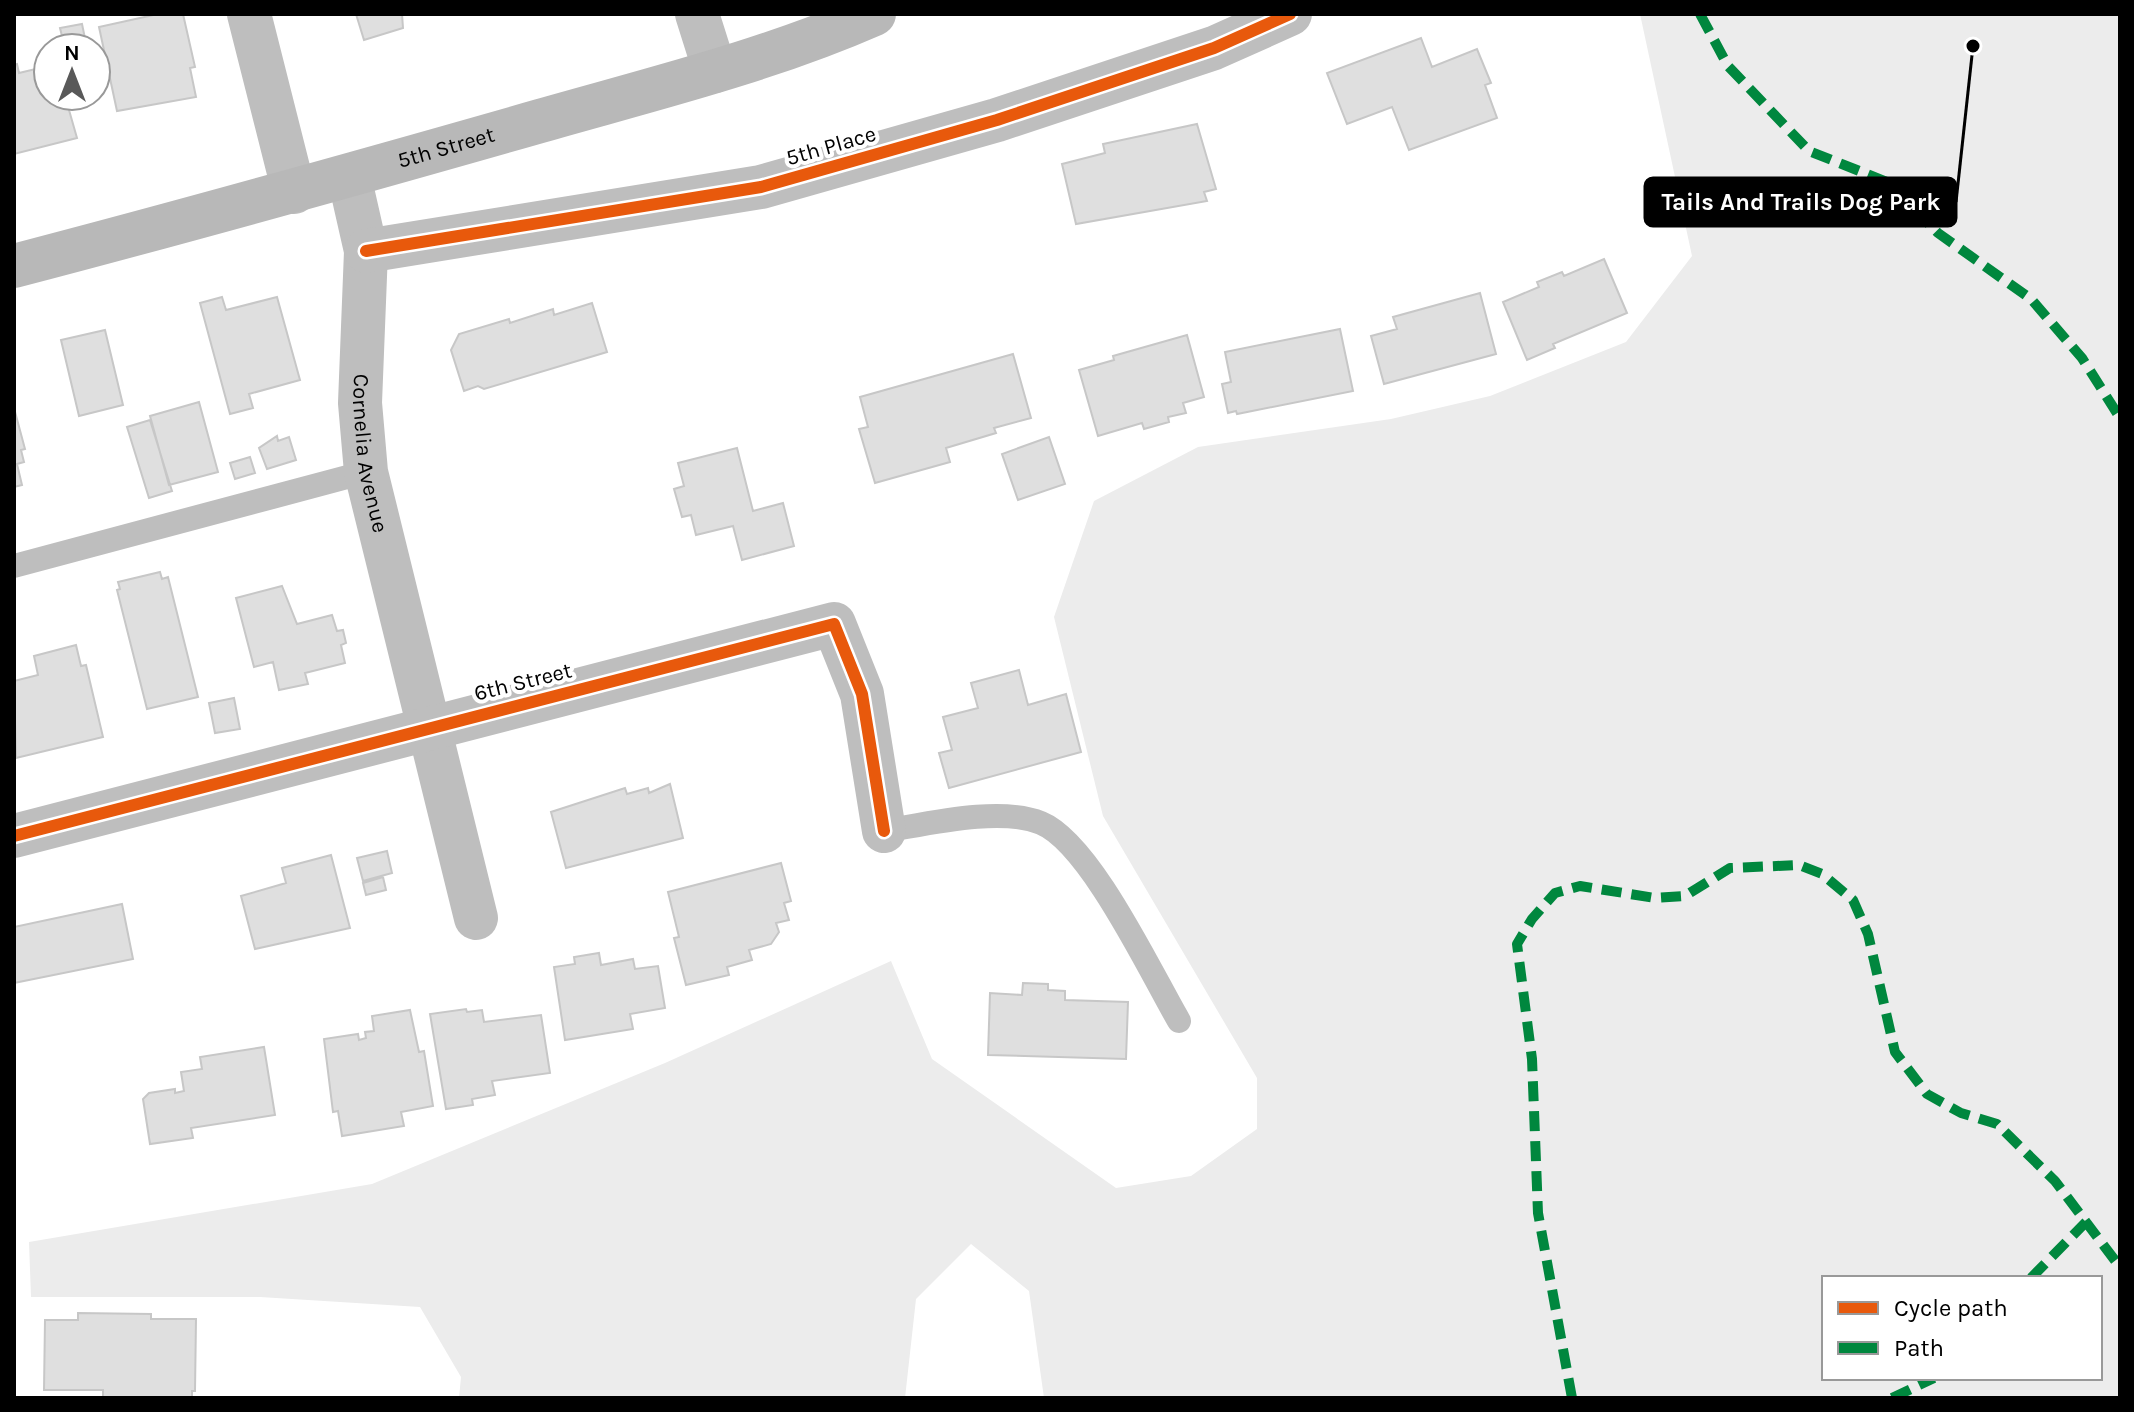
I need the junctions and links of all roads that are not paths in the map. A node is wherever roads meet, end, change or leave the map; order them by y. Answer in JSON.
{"nodes":[{"id":1,"x":249,"y":14,"type":"edge"},
{"id":2,"x":697,"y":14,"type":"edge"},
{"id":3,"x":874,"y":14,"type":"edge"},
{"id":4,"x":1290,"y":14,"type":"edge"},
{"id":5,"x":715,"y":71,"type":"junction"},
{"id":6,"x":349,"y":176,"type":"junction"},
{"id":7,"x":294,"y":192,"type":"junction"},
{"id":8,"x":366,"y":251,"type":"junction"},
{"id":9,"x":14,"y":266,"type":"edge"},
{"id":10,"x":366,"y":472,"type":"junction"},
{"id":11,"x":14,"y":566,"type":"edge"},
{"id":12,"x":429,"y":726,"type":"junction"},
{"id":13,"x":884,"y":831,"type":"joint"},
{"id":14,"x":14,"y":836,"type":"edge"},
{"id":15,"x":476,"y":918,"type":"dead end"},
{"id":16,"x":1179,"y":1021,"type":"dead end"}],
"edges":[{"from":1,"to":7,"type":"street"},
{"from":2,"to":5,"type":"street"},
{"from":3,"to":5,"type":"main road","name":"5th Street"},
{"from":4,"to":8,"type":"street","name":"5th Place"},
{"from":5,"to":6,"type":"main road","name":"5th Street"},
{"from":6,"to":7,"type":"main road","name":"5th Street"},
{"from":6,"to":8,"type":"street","name":"Cornelia Avenue"},
{"from":7,"to":9,"type":"main road","name":"5th Street"},
{"from":8,"to":10,"type":"street","name":"Cornelia Avenue"},
{"from":10,"to":11,"type":"lane"},
{"from":10,"to":12,"type":"street","name":"Cornelia Avenue"},
{"from":12,"to":13,"type":"street","name":"6th Street"},
{"from":12,"to":14,"type":"street","name":"6th Street"},
{"from":12,"to":15,"type":"street","name":"Cornelia Avenue"},
{"from":13,"to":16,"type":"lane"}]}
